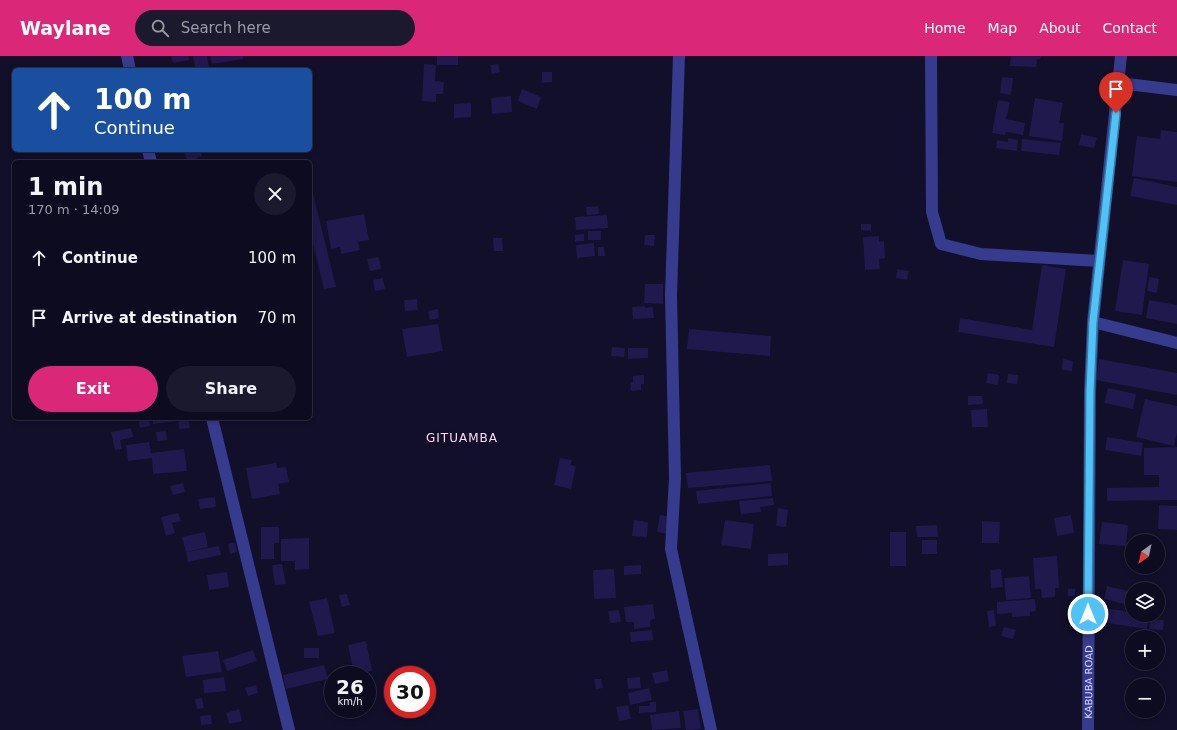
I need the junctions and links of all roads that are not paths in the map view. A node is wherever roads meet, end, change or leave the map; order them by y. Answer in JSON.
{"nodes":[{"id":1,"x":127,"y":56,"type":"edge"},
{"id":2,"x":679,"y":56,"type":"edge"},
{"id":3,"x":931,"y":56,"type":"edge"},
{"id":4,"x":1122,"y":56,"type":"edge"},
{"id":5,"x":130,"y":68,"type":"edge"},
{"id":6,"x":1119,"y":83,"type":"junction"},
{"id":7,"x":1177,"y":90,"type":"edge"},
{"id":8,"x":1099,"y":261,"type":"junction"},
{"id":9,"x":1093,"y":322,"type":"junction"},
{"id":10,"x":1177,"y":343,"type":"edge"},
{"id":11,"x":212,"y":420,"type":"edge"},
{"id":12,"x":289,"y":730,"type":"edge"},
{"id":13,"x":711,"y":730,"type":"edge"},
{"id":14,"x":1088,"y":730,"type":"edge"}],
"edges":[{"from":1,"to":5,"type":"street"},
{"from":2,"to":13,"type":"street"},
{"from":3,"to":8,"type":"street"},
{"from":4,"to":6,"type":"street","name":"KABUBA ROAD"},
{"from":6,"to":7,"type":"street"},
{"from":6,"to":8,"type":"street","name":"KABUBA ROAD"},
{"from":8,"to":9,"type":"street","name":"KABUBA ROAD"},
{"from":9,"to":10,"type":"street"},
{"from":9,"to":14,"type":"street","name":"KABUBA ROAD"},
{"from":11,"to":12,"type":"street"}]}
